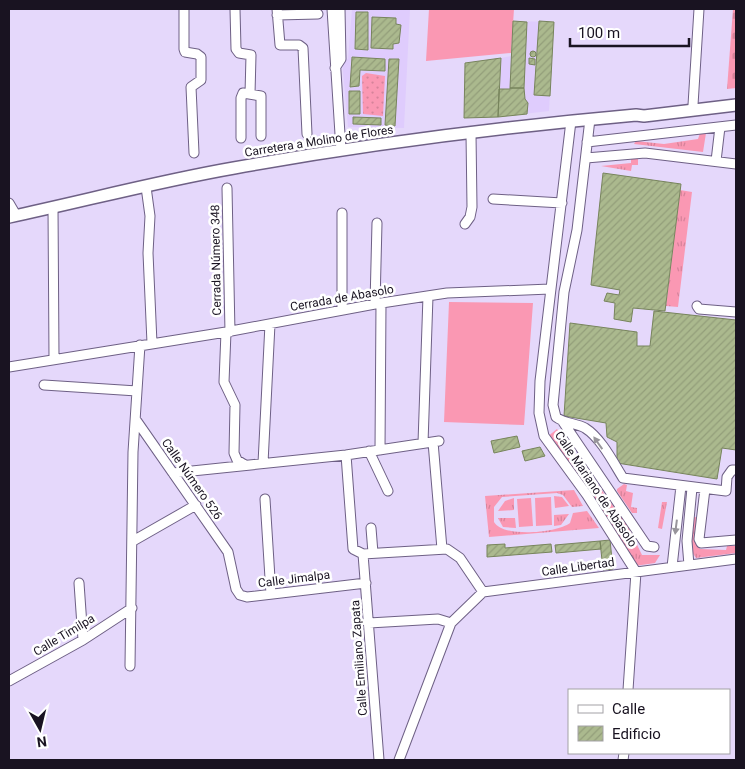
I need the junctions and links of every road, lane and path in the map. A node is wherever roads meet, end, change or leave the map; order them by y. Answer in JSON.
{"nodes":[{"id":1,"x":184,"y":9,"type":"edge"},
{"id":2,"x":235,"y":9,"type":"edge"},
{"id":3,"x":332,"y":9,"type":"edge"},
{"id":4,"x":340,"y":9,"type":"edge"},
{"id":5,"x":699,"y":9,"type":"edge"},
{"id":6,"x":277,"y":12,"type":"edge"},
{"id":7,"x":318,"y":14,"type":"dead end"},
{"id":8,"x":335,"y":68,"type":"junction"},
{"id":9,"x":250,"y":94,"type":"junction"},
{"id":10,"x":736,"y":100,"type":"edge"},
{"id":11,"x":693,"y":105,"type":"junction"},
{"id":12,"x":736,"y":105,"type":"edge"},
{"id":13,"x":636,"y":115,"type":"junction"},
{"id":14,"x":590,"y":119,"type":"junction"},
{"id":15,"x":572,"y":121,"type":"junction"},
{"id":16,"x":736,"y":125,"type":"edge"},
{"id":17,"x":720,"y":127,"type":"junction"},
{"id":18,"x":307,"y":134,"type":"dead end"},
{"id":19,"x":471,"y":134,"type":"junction"},
{"id":20,"x":262,"y":136,"type":"dead end"},
{"id":21,"x":241,"y":138,"type":"dead end"},
{"id":22,"x":587,"y":142,"type":"junction"},
{"id":23,"x":341,"y":150,"type":"junction"},
{"id":24,"x":194,"y":153,"type":"dead end"},
{"id":25,"x":586,"y":158,"type":"junction"},
{"id":26,"x":716,"y":161,"type":"junction"},
{"id":27,"x":736,"y":164,"type":"edge"},
{"id":28,"x":146,"y":187,"type":"junction"},
{"id":29,"x":226,"y":188,"type":"dead end"},
{"id":30,"x":493,"y":199,"type":"dead end"},
{"id":31,"x":9,"y":203,"type":"edge"},
{"id":32,"x":562,"y":203,"type":"junction"},
{"id":33,"x":53,"y":207,"type":"junction"},
{"id":34,"x":342,"y":213,"type":"dead end"},
{"id":35,"x":12,"y":216,"type":"edge"},
{"id":36,"x":377,"y":224,"type":"dead end"},
{"id":37,"x":465,"y":224,"type":"dead end"},
{"id":38,"x":550,"y":289,"type":"junction"},
{"id":39,"x":428,"y":296,"type":"junction"},
{"id":40,"x":378,"y":303,"type":"junction"},
{"id":41,"x":697,"y":306,"type":"dead end"},
{"id":42,"x":342,"y":310,"type":"junction"},
{"id":43,"x":736,"y":312,"type":"edge"},
{"id":44,"x":270,"y":324,"type":"junction"},
{"id":45,"x":228,"y":332,"type":"junction"},
{"id":46,"x":152,"y":343,"type":"junction"},
{"id":47,"x":140,"y":345,"type":"junction"},
{"id":48,"x":54,"y":358,"type":"junction"},
{"id":49,"x":9,"y":366,"type":"edge"},
{"id":50,"x":44,"y":385,"type":"dead end"},
{"id":51,"x":137,"y":390,"type":"junction"},
{"id":52,"x":136,"y":420,"type":"junction"},
{"id":53,"x":563,"y":422,"type":"junction"},
{"id":54,"x":423,"y":443,"type":"junction"},
{"id":55,"x":380,"y":450,"type":"junction"},
{"id":56,"x":370,"y":451,"type":"junction"},
{"id":57,"x":346,"y":455,"type":"junction"},
{"id":58,"x":263,"y":464,"type":"junction"},
{"id":59,"x":246,"y":465,"type":"junction"},
{"id":60,"x":736,"y":470,"type":"edge"},
{"id":61,"x":173,"y":473,"type":"junction"},
{"id":62,"x":623,"y":478,"type":"junction"},
{"id":63,"x":681,"y":486,"type":"junction"},
{"id":64,"x":692,"y":488,"type":"junction"},
{"id":65,"x":609,"y":489,"type":"junction"},
{"id":66,"x":705,"y":489,"type":"junction"},
{"id":67,"x":388,"y":491,"type":"dead end"},
{"id":68,"x":265,"y":499,"type":"dead end"},
{"id":69,"x":196,"y":506,"type":"junction"},
{"id":70,"x":371,"y":528,"type":"dead end"},
{"id":71,"x":736,"y":540,"type":"edge"},
{"id":72,"x":133,"y":541,"type":"junction"},
{"id":73,"x":654,"y":547,"type":"dead end"},
{"id":74,"x":442,"y":549,"type":"junction"},
{"id":75,"x":228,"y":552,"type":"joint"},
{"id":76,"x":368,"y":553,"type":"junction"},
{"id":77,"x":736,"y":559,"type":"edge"},
{"id":78,"x":689,"y":565,"type":"junction"},
{"id":79,"x":672,"y":567,"type":"junction"},
{"id":80,"x":636,"y":572,"type":"junction"},
{"id":81,"x":78,"y":583,"type":"dead end"},
{"id":82,"x":366,"y":583,"type":"junction"},
{"id":83,"x":484,"y":592,"type":"junction"},
{"id":84,"x":271,"y":594,"type":"junction"},
{"id":85,"x":132,"y":608,"type":"junction"},
{"id":86,"x":369,"y":623,"type":"junction"},
{"id":87,"x":451,"y":623,"type":"junction"},
{"id":88,"x":83,"y":640,"type":"junction"},
{"id":89,"x":130,"y":666,"type":"dead end"},
{"id":90,"x":9,"y":682,"type":"edge"},
{"id":91,"x":628,"y":689,"type":"edge"},
{"id":92,"x":379,"y":760,"type":"edge"},
{"id":93,"x":399,"y":760,"type":"edge"}],
"edges":[{"from":1,"to":24,"type":"street"},
{"from":2,"to":9,"type":"street"},
{"from":3,"to":8,"type":"street"},
{"from":4,"to":8,"type":"street"},
{"from":5,"to":11,"type":"street"},
{"from":6,"to":7,"type":"street"},
{"from":6,"to":18,"type":"street"},
{"from":8,"to":23,"type":"street"},
{"from":9,"to":20,"type":"street"},
{"from":9,"to":21,"type":"street"},
{"from":10,"to":11,"type":"main road","name":"Carretera a Molino de Flores"},
{"from":11,"to":13,"type":"main road","name":"Carretera a Molino de Flores"},
{"from":12,"to":13,"type":"main road","name":"Carretera a Molino de Flores"},
{"from":13,"to":14,"type":"main road","name":"Carretera a Molino de Flores"},
{"from":14,"to":15,"type":"main road","name":"Carretera a Molino de Flores"},
{"from":14,"to":22,"type":"street"},
{"from":15,"to":19,"type":"main road","name":"Carretera a Molino de Flores"},
{"from":15,"to":32,"type":"street","name":"Calle Mariano de Abasolo"},
{"from":16,"to":17,"type":"street"},
{"from":17,"to":22,"type":"street"},
{"from":17,"to":26,"type":"street"},
{"from":19,"to":23,"type":"main road","name":"Carretera a Molino de Flores"},
{"from":19,"to":37,"type":"street"},
{"from":22,"to":25,"type":"street"},
{"from":23,"to":28,"type":"main road","name":"Carretera a Molino de Flores"},
{"from":25,"to":26,"type":"street"},
{"from":25,"to":53,"type":"street"},
{"from":26,"to":27,"type":"street"},
{"from":28,"to":33,"type":"main road","name":"Carretera a Molino de Flores"},
{"from":28,"to":46,"type":"street"},
{"from":29,"to":45,"type":"street","name":"Cerrada Número 348"},
{"from":30,"to":32,"type":"street"},
{"from":31,"to":35,"type":"street"},
{"from":32,"to":38,"type":"street","name":"Calle Mariano de Abasolo"},
{"from":33,"to":35,"type":"main road","name":"Carretera a Molino de Flores"},
{"from":33,"to":48,"type":"street"},
{"from":34,"to":42,"type":"street"},
{"from":36,"to":40,"type":"street"},
{"from":38,"to":39,"type":"street","name":"Cerrada de Abasolo"},
{"from":38,"to":80,"type":"street","name":"Calle Mariano de Abasolo"},
{"from":39,"to":40,"type":"street","name":"Cerrada de Abasolo"},
{"from":39,"to":54,"type":"street"},
{"from":40,"to":42,"type":"street","name":"Cerrada de Abasolo"},
{"from":40,"to":55,"type":"street"},
{"from":41,"to":43,"type":"street"},
{"from":42,"to":44,"type":"street","name":"Cerrada de Abasolo"},
{"from":44,"to":45,"type":"street","name":"Cerrada de Abasolo"},
{"from":44,"to":58,"type":"street"},
{"from":45,"to":46,"type":"street","name":"Cerrada de Abasolo"},
{"from":45,"to":59,"type":"street","name":"Cerrada Número 348"},
{"from":46,"to":47,"type":"street","name":"Cerrada de Abasolo"},
{"from":47,"to":48,"type":"street","name":"Cerrada de Abasolo"},
{"from":47,"to":51,"type":"street"},
{"from":48,"to":49,"type":"street","name":"Cerrada de Abasolo"},
{"from":50,"to":51,"type":"street"},
{"from":51,"to":52,"type":"street"},
{"from":52,"to":61,"type":"street","name":"Calle Número 526"},
{"from":52,"to":72,"type":"street"},
{"from":62,"to":53,"type":"street","one_way":true},
{"from":53,"to":65,"type":"street"},
{"from":54,"to":55,"type":"street"},
{"from":54,"to":74,"type":"street"},
{"from":55,"to":56,"type":"street"},
{"from":56,"to":57,"type":"street"},
{"from":56,"to":67,"type":"street"},
{"from":57,"to":58,"type":"street"},
{"from":57,"to":76,"type":"street"},
{"from":58,"to":59,"type":"street"},
{"from":59,"to":61,"type":"street"},
{"from":60,"to":66,"type":"street"},
{"from":61,"to":69,"type":"street","name":"Calle Número 526"},
{"from":62,"to":63,"type":"street"},
{"from":62,"to":65,"type":"street"},
{"from":63,"to":64,"type":"street"},
{"from":63,"to":79,"type":"street","one_way":true},
{"from":64,"to":66,"type":"street"},
{"from":64,"to":78,"type":"street"},
{"from":65,"to":73,"type":"street"},
{"from":66,"to":71,"type":"street"},
{"from":68,"to":84,"type":"street"},
{"from":69,"to":72,"type":"street"},
{"from":69,"to":75,"type":"street","name":"Calle Número 526"},
{"from":70,"to":76,"type":"street","name":"Calle Emiliano Zapata"},
{"from":72,"to":85,"type":"street"},
{"from":74,"to":76,"type":"street"},
{"from":74,"to":83,"type":"street"},
{"from":75,"to":84,"type":"street","name":"Calle Jimalpa"},
{"from":76,"to":82,"type":"street","name":"Calle Emiliano Zapata"},
{"from":77,"to":78,"type":"street","name":"Calle Libertad"},
{"from":78,"to":79,"type":"street","name":"Calle Libertad"},
{"from":79,"to":80,"type":"street","name":"Calle Libertad"},
{"from":80,"to":83,"type":"street","name":"Calle Libertad"},
{"from":80,"to":91,"type":"street"},
{"from":81,"to":88,"type":"street"},
{"from":82,"to":84,"type":"street","name":"Calle Jimalpa"},
{"from":82,"to":86,"type":"street","name":"Calle Emiliano Zapata"},
{"from":83,"to":87,"type":"street"},
{"from":85,"to":88,"type":"street","name":"Calle Timilpa"},
{"from":85,"to":89,"type":"street"},
{"from":86,"to":87,"type":"street"},
{"from":86,"to":92,"type":"street","name":"Calle Emiliano Zapata"},
{"from":87,"to":93,"type":"street"},
{"from":88,"to":90,"type":"street","name":"Calle Timilpa"}]}
